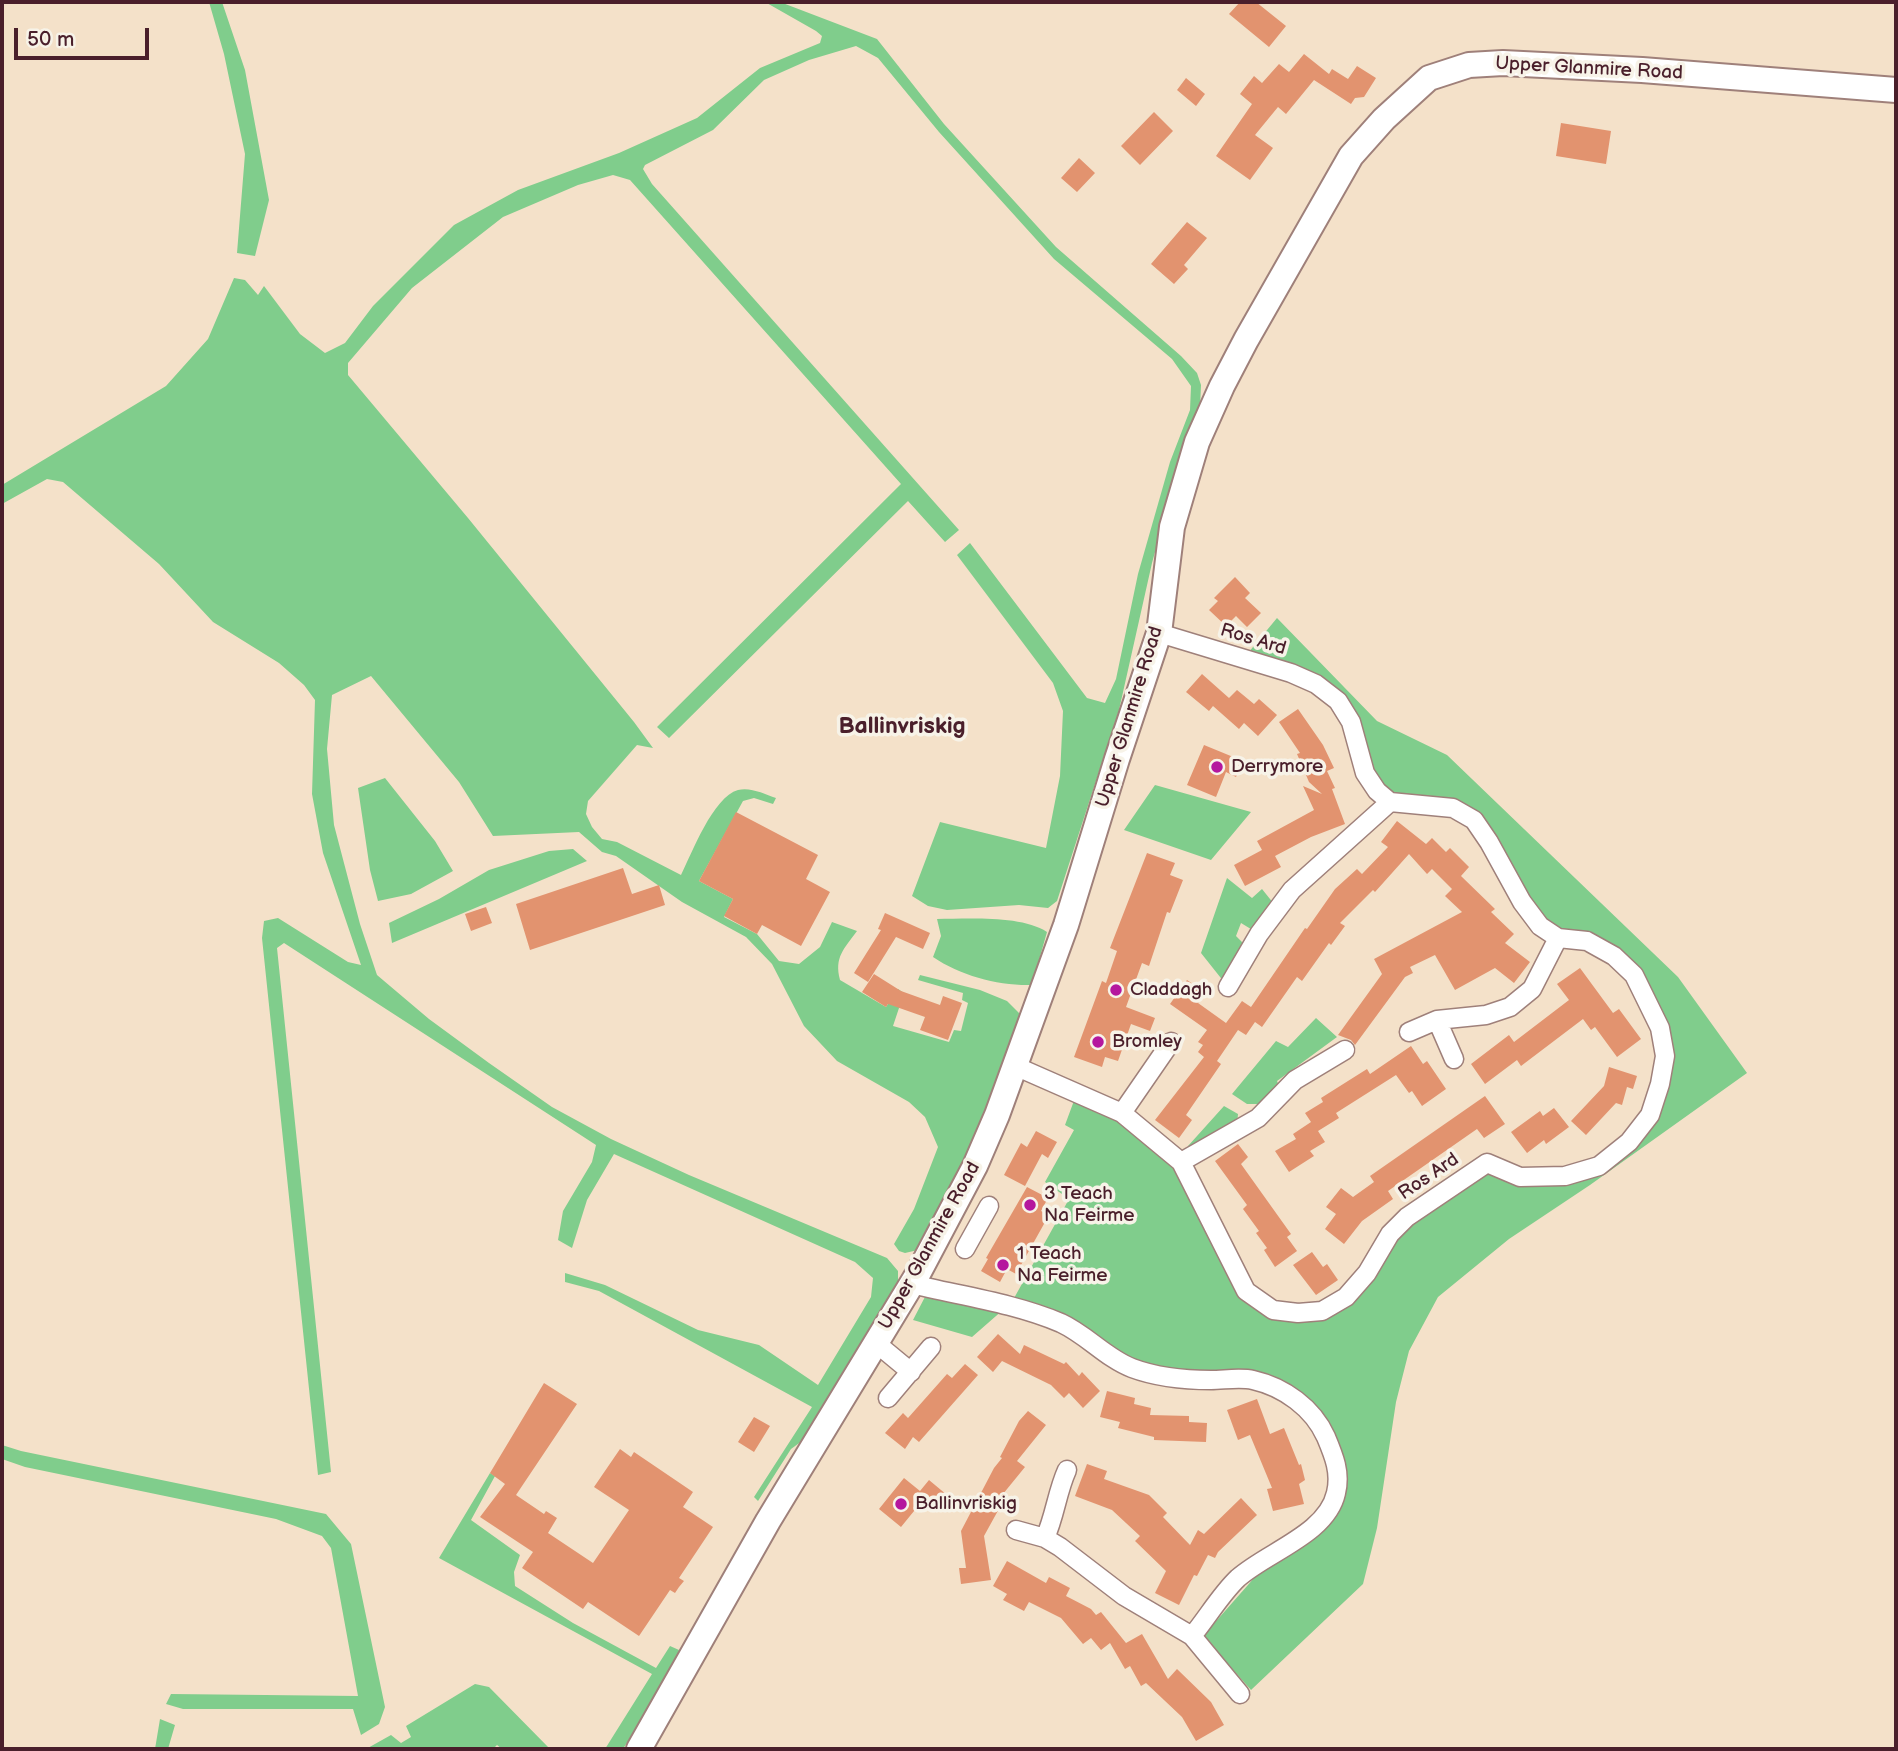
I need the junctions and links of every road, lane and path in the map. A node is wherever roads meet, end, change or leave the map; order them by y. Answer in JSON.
{"nodes":[{"id":1,"x":1896,"y":90,"type":"edge"},
{"id":2,"x":1159,"y":633,"type":"junction"},
{"id":3,"x":1390,"y":802,"type":"junction"},
{"id":4,"x":1558,"y":938,"type":"junction"},
{"id":5,"x":1228,"y":986,"type":"dead end"},
{"id":6,"x":1437,"y":1020,"type":"junction"},
{"id":7,"x":1409,"y":1032,"type":"dead end"},
{"id":8,"x":1171,"y":1042,"type":"dead end"},
{"id":9,"x":1345,"y":1050,"type":"dead end"},
{"id":10,"x":1454,"y":1059,"type":"dead end"},
{"id":11,"x":1015,"y":1066,"type":"junction"},
{"id":12,"x":1122,"y":1113,"type":"junction"},
{"id":13,"x":1181,"y":1163,"type":"junction"},
{"id":14,"x":989,"y":1206,"type":"dead end"},
{"id":15,"x":952,"y":1210,"type":"junction"},
{"id":16,"x":978,"y":1226,"type":"junction"},
{"id":17,"x":965,"y":1249,"type":"dead end"},
{"id":18,"x":912,"y":1284,"type":"junction"},
{"id":19,"x":876,"y":1343,"type":"junction"},
{"id":20,"x":931,"y":1347,"type":"dead end"},
{"id":21,"x":911,"y":1372,"type":"junction"},
{"id":22,"x":888,"y":1398,"type":"dead end"},
{"id":23,"x":1067,"y":1470,"type":"dead end"},
{"id":24,"x":1016,"y":1530,"type":"dead end"},
{"id":25,"x":1045,"y":1538,"type":"junction"},
{"id":26,"x":1192,"y":1636,"type":"junction"},
{"id":27,"x":1240,"y":1694,"type":"dead end"},
{"id":28,"x":639,"y":1749,"type":"edge"}],
"edges":[{"from":1,"to":2,"type":"main road","name":"Upper Glanmire Road"},
{"from":2,"to":3,"type":"street","name":"Ros Ard"},
{"from":2,"to":11,"type":"main road","name":"Upper Glanmire Road"},
{"from":3,"to":4,"type":"street"},
{"from":3,"to":5,"type":"street"},
{"from":4,"to":6,"type":"street"},
{"from":4,"to":13,"type":"street","name":"Ros Ard"},
{"from":6,"to":7,"type":"street"},
{"from":6,"to":10,"type":"street"},
{"from":8,"to":12,"type":"street"},
{"from":9,"to":13,"type":"street"},
{"from":11,"to":12,"type":"street","name":"Ros Ard"},
{"from":11,"to":15,"type":"main road","name":"Upper Glanmire Road"},
{"from":12,"to":13,"type":"street","name":"Ros Ard"},
{"from":14,"to":16,"type":"street"},
{"from":15,"to":16,"type":"street"},
{"from":15,"to":18,"type":"main road","name":"Upper Glanmire Road"},
{"from":16,"to":17,"type":"street"},
{"from":18,"to":19,"type":"main road","name":"Upper Glanmire Road"},
{"from":18,"to":26,"type":"street"},
{"from":19,"to":21,"type":"street"},
{"from":19,"to":28,"type":"main road","name":"Upper Glanmire Road"},
{"from":20,"to":21,"type":"street"},
{"from":21,"to":22,"type":"street"},
{"from":23,"to":25,"type":"street"},
{"from":24,"to":25,"type":"street"},
{"from":25,"to":26,"type":"street"},
{"from":26,"to":27,"type":"street"}]}
